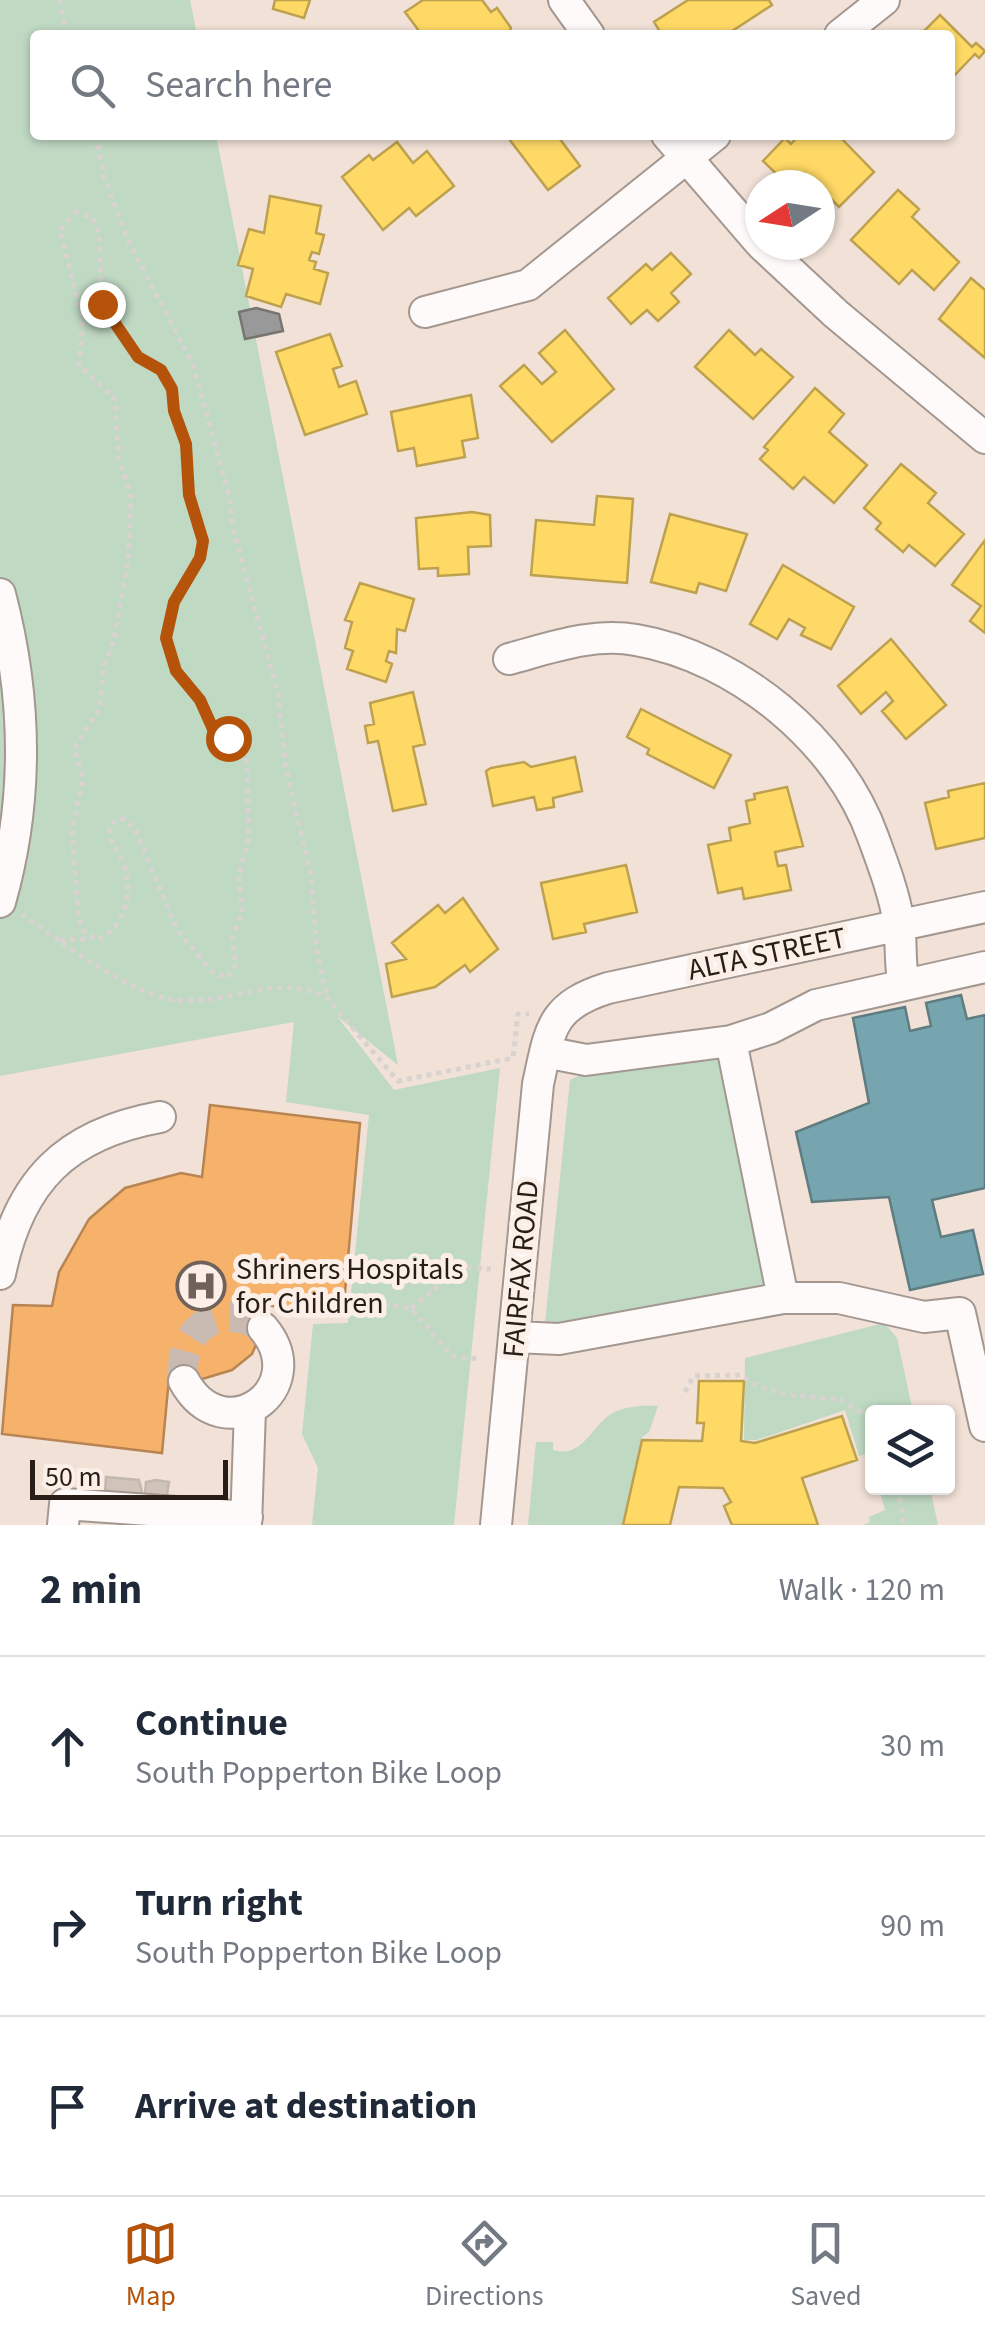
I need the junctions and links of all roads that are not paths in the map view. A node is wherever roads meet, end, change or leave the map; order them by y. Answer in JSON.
{"nodes":[{"id":1,"x":564,"y":0,"type":"edge"},
{"id":2,"x":884,"y":0,"type":"edge"},
{"id":3,"x":585,"y":30,"type":"edge"},
{"id":4,"x":846,"y":30,"type":"edge"},
{"id":5,"x":676,"y":146,"type":"edge"},
{"id":6,"x":745,"y":226,"type":"edge"},
{"id":7,"x":778,"y":260,"type":"edge"},
{"id":8,"x":425,"y":312,"type":"dead end"},
{"id":9,"x":985,"y":438,"type":"edge"},
{"id":10,"x":0,"y":594,"type":"edge"},
{"id":11,"x":510,"y":658,"type":"dead end"},
{"id":12,"x":8,"y":905,"type":"edge"},
{"id":13,"x":985,"y":907,"type":"edge"},
{"id":14,"x":900,"y":925,"type":"junction"},
{"id":15,"x":985,"y":967,"type":"edge"},
{"id":16,"x":904,"y":984,"type":"junction"},
{"id":17,"x":542,"y":1015,"type":"joint"},
{"id":18,"x":731,"y":1041,"type":"junction"},
{"id":19,"x":546,"y":1052,"type":"junction"},
{"id":20,"x":160,"y":1117,"type":"dead end"},
{"id":21,"x":0,"y":1274,"type":"edge"},
{"id":22,"x":784,"y":1298,"type":"junction"},
{"id":23,"x":973,"y":1310,"type":"edge"},
{"id":24,"x":263,"y":1328,"type":"dead end"},
{"id":25,"x":514,"y":1336,"type":"junction"},
{"id":26,"x":184,"y":1380,"type":"dead end"},
{"id":27,"x":250,"y":1409,"type":"junction"},
{"id":28,"x":985,"y":1426,"type":"edge"},
{"id":29,"x":125,"y":1516,"type":"edge"},
{"id":30,"x":191,"y":1518,"type":"edge"},
{"id":31,"x":246,"y":1521,"type":"edge"},
{"id":32,"x":63,"y":1525,"type":"edge"},
{"id":33,"x":496,"y":1525,"type":"edge"}],
"edges":[{"from":1,"to":3,"type":"street"},
{"from":2,"to":4,"type":"street"},
{"from":5,"to":6,"type":"street"},
{"from":5,"to":8,"type":"street"},
{"from":7,"to":9,"type":"street"},
{"from":10,"to":12,"type":"street"},
{"from":11,"to":14,"type":"street"},
{"from":13,"to":14,"type":"street","name":"ALTA STREET"},
{"from":14,"to":16,"type":"street"},
{"from":14,"to":17,"type":"street","name":"ALTA STREET"},
{"from":15,"to":16,"type":"street"},
{"from":16,"to":18,"type":"street"},
{"from":17,"to":19,"type":"street","name":"FAIRFAX ROAD"},
{"from":18,"to":19,"type":"street"},
{"from":18,"to":22,"type":"street"},
{"from":19,"to":25,"type":"street","name":"FAIRFAX ROAD"},
{"from":20,"to":21,"type":"street"},
{"from":22,"to":23,"type":"street"},
{"from":22,"to":25,"type":"street"},
{"from":23,"to":28,"type":"street"},
{"from":24,"to":27,"type":"street"},
{"from":25,"to":33,"type":"street","name":"FAIRFAX ROAD"},
{"from":26,"to":27,"type":"street"},
{"from":27,"to":31,"type":"street"},
{"from":29,"to":30,"type":"street"},
{"from":29,"to":32,"type":"street"},
{"from":30,"to":31,"type":"street"}]}
